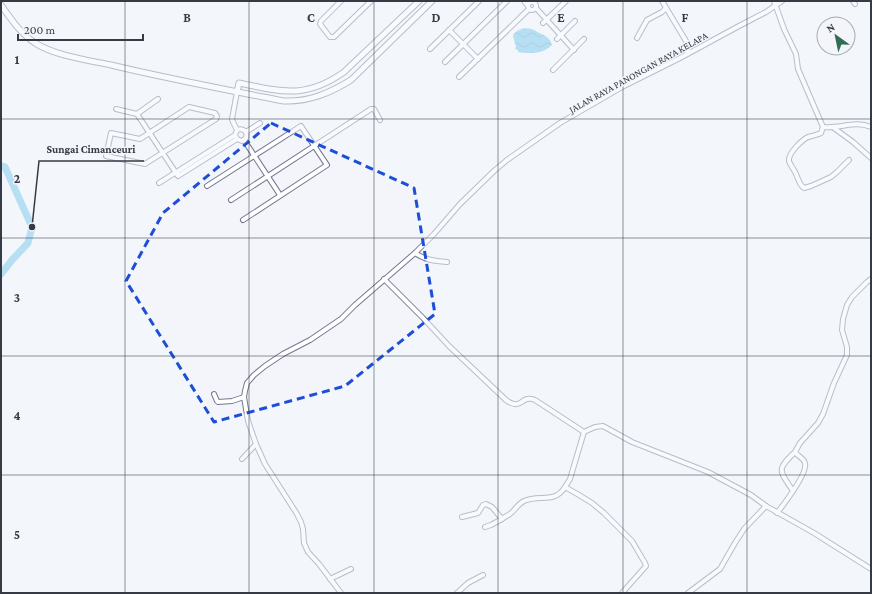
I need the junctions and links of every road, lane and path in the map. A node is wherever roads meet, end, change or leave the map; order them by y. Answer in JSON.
{"nodes":[{"id":1,"x":341,"y":1,"type":"edge"},
{"id":2,"x":371,"y":1,"type":"edge"},
{"id":3,"x":419,"y":1,"type":"edge"},
{"id":4,"x":432,"y":1,"type":"edge"},
{"id":5,"x":479,"y":1,"type":"edge"},
{"id":6,"x":507,"y":1,"type":"edge"},
{"id":7,"x":524,"y":1,"type":"edge"},
{"id":8,"x":566,"y":1,"type":"edge"},
{"id":9,"x":774,"y":1,"type":"edge"},
{"id":10,"x":782,"y":1,"type":"edge"},
{"id":11,"x":663,"y":2,"type":"edge"},
{"id":12,"x":533,"y":4,"type":"edge"},
{"id":13,"x":1,"y":5,"type":"edge"},
{"id":14,"x":776,"y":6,"type":"junction"},
{"id":15,"x":666,"y":8,"type":"junction"},
{"id":16,"x":575,"y":21,"type":"dead end"},
{"id":17,"x":545,"y":22,"type":"junction"},
{"id":18,"x":449,"y":30,"type":"junction"},
{"id":19,"x":560,"y":35,"type":"junction"},
{"id":20,"x":637,"y":38,"type":"dead end"},
{"id":21,"x":556,"y":39,"type":"dead end"},
{"id":22,"x":584,"y":39,"type":"dead end"},
{"id":23,"x":463,"y":44,"type":"junction"},
{"id":24,"x":430,"y":49,"type":"dead end"},
{"id":25,"x":574,"y":50,"type":"junction"},
{"id":26,"x":687,"y":54,"type":"junction"},
{"id":27,"x":478,"y":59,"type":"junction"},
{"id":28,"x":445,"y":62,"type":"dead end"},
{"id":29,"x":553,"y":70,"type":"dead end"},
{"id":30,"x":459,"y":77,"type":"dead end"},
{"id":31,"x":237,"y":92,"type":"junction"},
{"id":32,"x":158,"y":99,"type":"dead end"},
{"id":33,"x":116,"y":109,"type":"dead end"},
{"id":34,"x":137,"y":114,"type":"junction"},
{"id":35,"x":380,"y":120,"type":"dead end"},
{"id":36,"x":260,"y":123,"type":"dead end"},
{"id":37,"x":823,"y":127,"type":"junction"},
{"id":38,"x":871,"y":127,"type":"edge"},
{"id":39,"x":834,"y":128,"type":"junction"},
{"id":40,"x":237,"y":130,"type":"junction"},
{"id":41,"x":246,"y":132,"type":"junction"},
{"id":42,"x":150,"y":133,"type":"junction"},
{"id":43,"x":236,"y":137,"type":"junction"},
{"id":44,"x":244,"y":140,"type":"junction"},
{"id":45,"x":314,"y":146,"type":"junction"},
{"id":46,"x":163,"y":153,"type":"junction"},
{"id":47,"x":254,"y":156,"type":"junction"},
{"id":48,"x":871,"y":158,"type":"edge"},
{"id":49,"x":849,"y":160,"type":"dead end"},
{"id":50,"x":176,"y":173,"type":"junction"},
{"id":51,"x":268,"y":176,"type":"junction"},
{"id":52,"x":159,"y":183,"type":"dead end"},
{"id":53,"x":207,"y":186,"type":"dead end"},
{"id":54,"x":280,"y":195,"type":"junction"},
{"id":55,"x":231,"y":200,"type":"dead end"},
{"id":56,"x":243,"y":220,"type":"dead end"},
{"id":57,"x":415,"y":253,"type":"junction"},
{"id":58,"x":447,"y":262,"type":"dead end"},
{"id":59,"x":871,"y":279,"type":"edge"},
{"id":60,"x":384,"y":280,"type":"junction"},
{"id":61,"x":214,"y":394,"type":"dead end"},
{"id":62,"x":244,"y":397,"type":"junction"},
{"id":63,"x":584,"y":432,"type":"junction"},
{"id":64,"x":256,"y":444,"type":"junction"},
{"id":65,"x":795,"y":452,"type":"junction"},
{"id":66,"x":242,"y":459,"type":"dead end"},
{"id":67,"x":565,"y":487,"type":"junction"},
{"id":68,"x":793,"y":491,"type":"junction"},
{"id":69,"x":766,"y":506,"type":"junction"},
{"id":70,"x":777,"y":512,"type":"junction"},
{"id":71,"x":462,"y":517,"type":"dead end"},
{"id":72,"x":502,"y":519,"type":"junction"},
{"id":73,"x":485,"y":527,"type":"dead end"},
{"id":74,"x":351,"y":569,"type":"dead end"},
{"id":75,"x":871,"y":569,"type":"edge"},
{"id":76,"x":483,"y":575,"type":"dead end"},
{"id":77,"x":330,"y":579,"type":"junction"},
{"id":78,"x":341,"y":593,"type":"edge"},
{"id":79,"x":457,"y":593,"type":"edge"},
{"id":80,"x":622,"y":593,"type":"edge"},
{"id":81,"x":688,"y":593,"type":"edge"}],
"edges":[{"from":1,"to":2,"type":"street"},
{"from":3,"to":31,"type":"street"},
{"from":4,"to":31,"type":"street"},
{"from":5,"to":18,"type":"street"},
{"from":6,"to":23,"type":"street"},
{"from":7,"to":12,"type":"street"},
{"from":8,"to":17,"type":"street"},
{"from":9,"to":14,"type":"street"},
{"from":10,"to":14,"type":"street","name":"JALAN RAYA PANONGAN RAYA KELAPA"},
{"from":11,"to":15,"type":"street"},
{"from":12,"to":17,"type":"street"},
{"from":12,"to":27,"type":"street"},
{"from":13,"to":31,"type":"street"},
{"from":14,"to":26,"type":"street","name":"JALAN RAYA PANONGAN RAYA KELAPA"},
{"from":14,"to":37,"type":"street"},
{"from":15,"to":20,"type":"street"},
{"from":15,"to":26,"type":"street"},
{"from":16,"to":19,"type":"street"},
{"from":17,"to":19,"type":"street"},
{"from":18,"to":23,"type":"street"},
{"from":18,"to":24,"type":"street"},
{"from":19,"to":21,"type":"street"},
{"from":19,"to":25,"type":"street"},
{"from":22,"to":25,"type":"street"},
{"from":23,"to":27,"type":"street"},
{"from":23,"to":28,"type":"street"},
{"from":25,"to":29,"type":"street"},
{"from":26,"to":57,"type":"street","name":"JALAN RAYA PANONGAN RAYA KELAPA"},
{"from":27,"to":30,"type":"street"},
{"from":31,"to":40,"type":"street"},
{"from":32,"to":34,"type":"street"},
{"from":33,"to":34,"type":"street"},
{"from":34,"to":42,"type":"street"},
{"from":35,"to":45,"type":"street"},
{"from":36,"to":41,"type":"street"},
{"from":37,"to":39,"type":"street"},
{"from":37,"to":49,"type":"street"},
{"from":38,"to":39,"type":"street"},
{"from":39,"to":48,"type":"street"},
{"from":40,"to":41,"type":"street"},
{"from":40,"to":43,"type":"street"},
{"from":41,"to":44,"type":"street"},
{"from":42,"to":46,"type":"street"},
{"from":42,"to":46,"type":"street"},
{"from":42,"to":46,"type":"street"},
{"from":43,"to":44,"type":"street"},
{"from":43,"to":50,"type":"street"},
{"from":44,"to":47,"type":"street"},
{"from":45,"to":47,"type":"street"},
{"from":45,"to":51,"type":"street"},
{"from":45,"to":54,"type":"street"},
{"from":46,"to":50,"type":"street"},
{"from":47,"to":51,"type":"street"},
{"from":47,"to":53,"type":"street"},
{"from":50,"to":52,"type":"street"},
{"from":51,"to":54,"type":"street"},
{"from":51,"to":55,"type":"street"},
{"from":54,"to":56,"type":"street"},
{"from":57,"to":58,"type":"street"},
{"from":57,"to":60,"type":"street","name":"JALAN RAYA PANONGAN RAYA KELAPA"},
{"from":59,"to":65,"type":"street"},
{"from":60,"to":62,"type":"street","name":"JALAN RAYA PANONGAN RAYA KELAPA"},
{"from":60,"to":63,"type":"street"},
{"from":61,"to":62,"type":"street"},
{"from":62,"to":64,"type":"street","name":"JALAN RAYA PANONGAN RAYA KELAPA"},
{"from":63,"to":67,"type":"street"},
{"from":63,"to":69,"type":"street"},
{"from":64,"to":66,"type":"street"},
{"from":64,"to":77,"type":"street","name":"JALAN RAYA PANONGAN RAYA KELAPA"},
{"from":65,"to":68,"type":"street"},
{"from":65,"to":68,"type":"street"},
{"from":67,"to":72,"type":"street"},
{"from":67,"to":80,"type":"street"},
{"from":68,"to":70,"type":"street"},
{"from":69,"to":70,"type":"street"},
{"from":69,"to":81,"type":"street"},
{"from":70,"to":75,"type":"street"},
{"from":71,"to":72,"type":"street"},
{"from":72,"to":73,"type":"street"},
{"from":74,"to":77,"type":"street"},
{"from":76,"to":79,"type":"street"},
{"from":77,"to":78,"type":"street","name":"JALAN RAYA PANONGAN RAYA KELAPA"}]}
